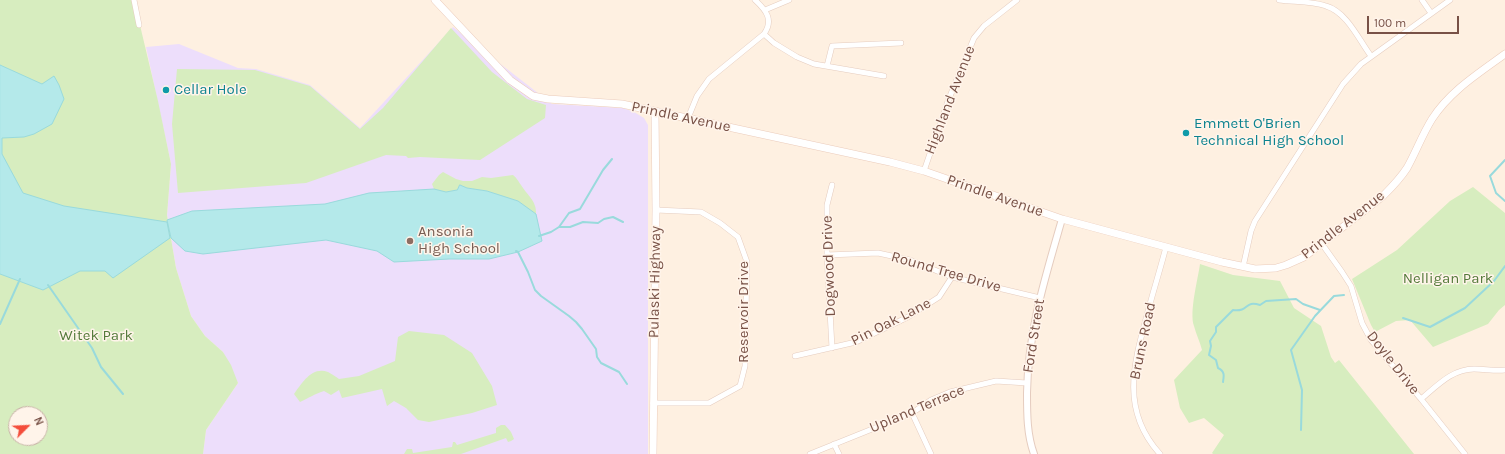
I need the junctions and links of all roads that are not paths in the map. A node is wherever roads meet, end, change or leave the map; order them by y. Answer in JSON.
{"nodes":[{"id":1,"x":134,"y":0,"type":"edge"},
{"id":2,"x":435,"y":0,"type":"edge"},
{"id":3,"x":755,"y":0,"type":"edge"},
{"id":4,"x":789,"y":0,"type":"edge"},
{"id":5,"x":1017,"y":0,"type":"edge"},
{"id":6,"x":1279,"y":0,"type":"edge"},
{"id":7,"x":1422,"y":0,"type":"edge"},
{"id":8,"x":1450,"y":0,"type":"edge"},
{"id":9,"x":765,"y":10,"type":"junction"},
{"id":10,"x":1431,"y":13,"type":"junction"},
{"id":11,"x":139,"y":24,"type":"dead end"},
{"id":12,"x":764,"y":34,"type":"junction"},
{"id":13,"x":901,"y":43,"type":"dead end"},
{"id":14,"x":1505,"y":54,"type":"edge"},
{"id":15,"x":1371,"y":56,"type":"junction"},
{"id":16,"x":827,"y":66,"type":"junction"},
{"id":17,"x":884,"y":76,"type":"dead end"},
{"id":18,"x":655,"y":111,"type":"junction"},
{"id":19,"x":688,"y":118,"type":"junction"},
{"id":20,"x":924,"y":171,"type":"junction"},
{"id":21,"x":832,"y":185,"type":"dead end"},
{"id":22,"x":656,"y":210,"type":"junction"},
{"id":23,"x":1062,"y":219,"type":"junction"},
{"id":24,"x":1322,"y":244,"type":"junction"},
{"id":25,"x":1166,"y":247,"type":"junction"},
{"id":26,"x":827,"y":255,"type":"junction"},
{"id":27,"x":1243,"y":267,"type":"junction"},
{"id":28,"x":952,"y":277,"type":"junction"},
{"id":29,"x":1040,"y":298,"type":"junction"},
{"id":30,"x":832,"y":348,"type":"junction"},
{"id":31,"x":795,"y":356,"type":"dead end"},
{"id":32,"x":1505,"y":370,"type":"edge"},
{"id":33,"x":1027,"y":383,"type":"junction"},
{"id":34,"x":1421,"y":399,"type":"junction"},
{"id":35,"x":653,"y":403,"type":"junction"},
{"id":36,"x":912,"y":413,"type":"junction"},
{"id":37,"x":834,"y":444,"type":"junction"},
{"id":38,"x":653,"y":454,"type":"edge"},
{"id":39,"x":810,"y":454,"type":"edge"},
{"id":40,"x":839,"y":454,"type":"edge"},
{"id":41,"x":932,"y":454,"type":"edge"},
{"id":42,"x":1034,"y":454,"type":"edge"},
{"id":43,"x":1160,"y":454,"type":"edge"},
{"id":44,"x":1465,"y":454,"type":"edge"}],
"edges":[{"from":1,"to":11,"type":"street"},
{"from":2,"to":18,"type":"main road","name":"Prindle Avenue"},
{"from":3,"to":9,"type":"street"},
{"from":4,"to":9,"type":"street"},
{"from":5,"to":20,"type":"street","name":"Highland Avenue"},
{"from":6,"to":15,"type":"street"},
{"from":7,"to":10,"type":"street"},
{"from":8,"to":10,"type":"street"},
{"from":9,"to":12,"type":"street"},
{"from":10,"to":15,"type":"street"},
{"from":12,"to":16,"type":"street"},
{"from":12,"to":19,"type":"street"},
{"from":13,"to":16,"type":"street"},
{"from":14,"to":24,"type":"main road","name":"Prindle Avenue"},
{"from":15,"to":27,"type":"street"},
{"from":16,"to":17,"type":"street"},
{"from":18,"to":19,"type":"main road","name":"Prindle Avenue"},
{"from":18,"to":22,"type":"main road","name":"Pulaski Highway"},
{"from":19,"to":20,"type":"main road","name":"Prindle Avenue"},
{"from":20,"to":23,"type":"main road","name":"Prindle Avenue"},
{"from":21,"to":26,"type":"street","name":"Dogwood Drive"},
{"from":22,"to":35,"type":"main road","name":"Pulaski Highway"},
{"from":22,"to":35,"type":"street","name":"Reservoir Drive"},
{"from":23,"to":25,"type":"main road","name":"Prindle Avenue"},
{"from":23,"to":29,"type":"street","name":"Ford Street"},
{"from":24,"to":27,"type":"main road","name":"Prindle Avenue"},
{"from":24,"to":34,"type":"street","name":"Doyle Drive"},
{"from":25,"to":27,"type":"main road","name":"Prindle Avenue"},
{"from":25,"to":43,"type":"street","name":"Bruns Road"},
{"from":26,"to":28,"type":"street","name":"Round Tree Drive"},
{"from":26,"to":30,"type":"street","name":"Dogwood Drive"},
{"from":28,"to":29,"type":"street","name":"Round Tree Drive"},
{"from":28,"to":30,"type":"street","name":"Pin Oak Lane"},
{"from":29,"to":33,"type":"street","name":"Ford Street"},
{"from":30,"to":31,"type":"street","name":"Pin Oak Lane"},
{"from":32,"to":34,"type":"street"},
{"from":33,"to":36,"type":"street","name":"Upland Terrace"},
{"from":33,"to":42,"type":"street","name":"Ford Street"},
{"from":34,"to":44,"type":"street","name":"Doyle Drive"},
{"from":35,"to":38,"type":"main road","name":"Pulaski Highway"},
{"from":36,"to":37,"type":"street","name":"Upland Terrace"},
{"from":36,"to":41,"type":"street"},
{"from":37,"to":39,"type":"street","name":"Upland Terrace"},
{"from":37,"to":40,"type":"street"}]}
